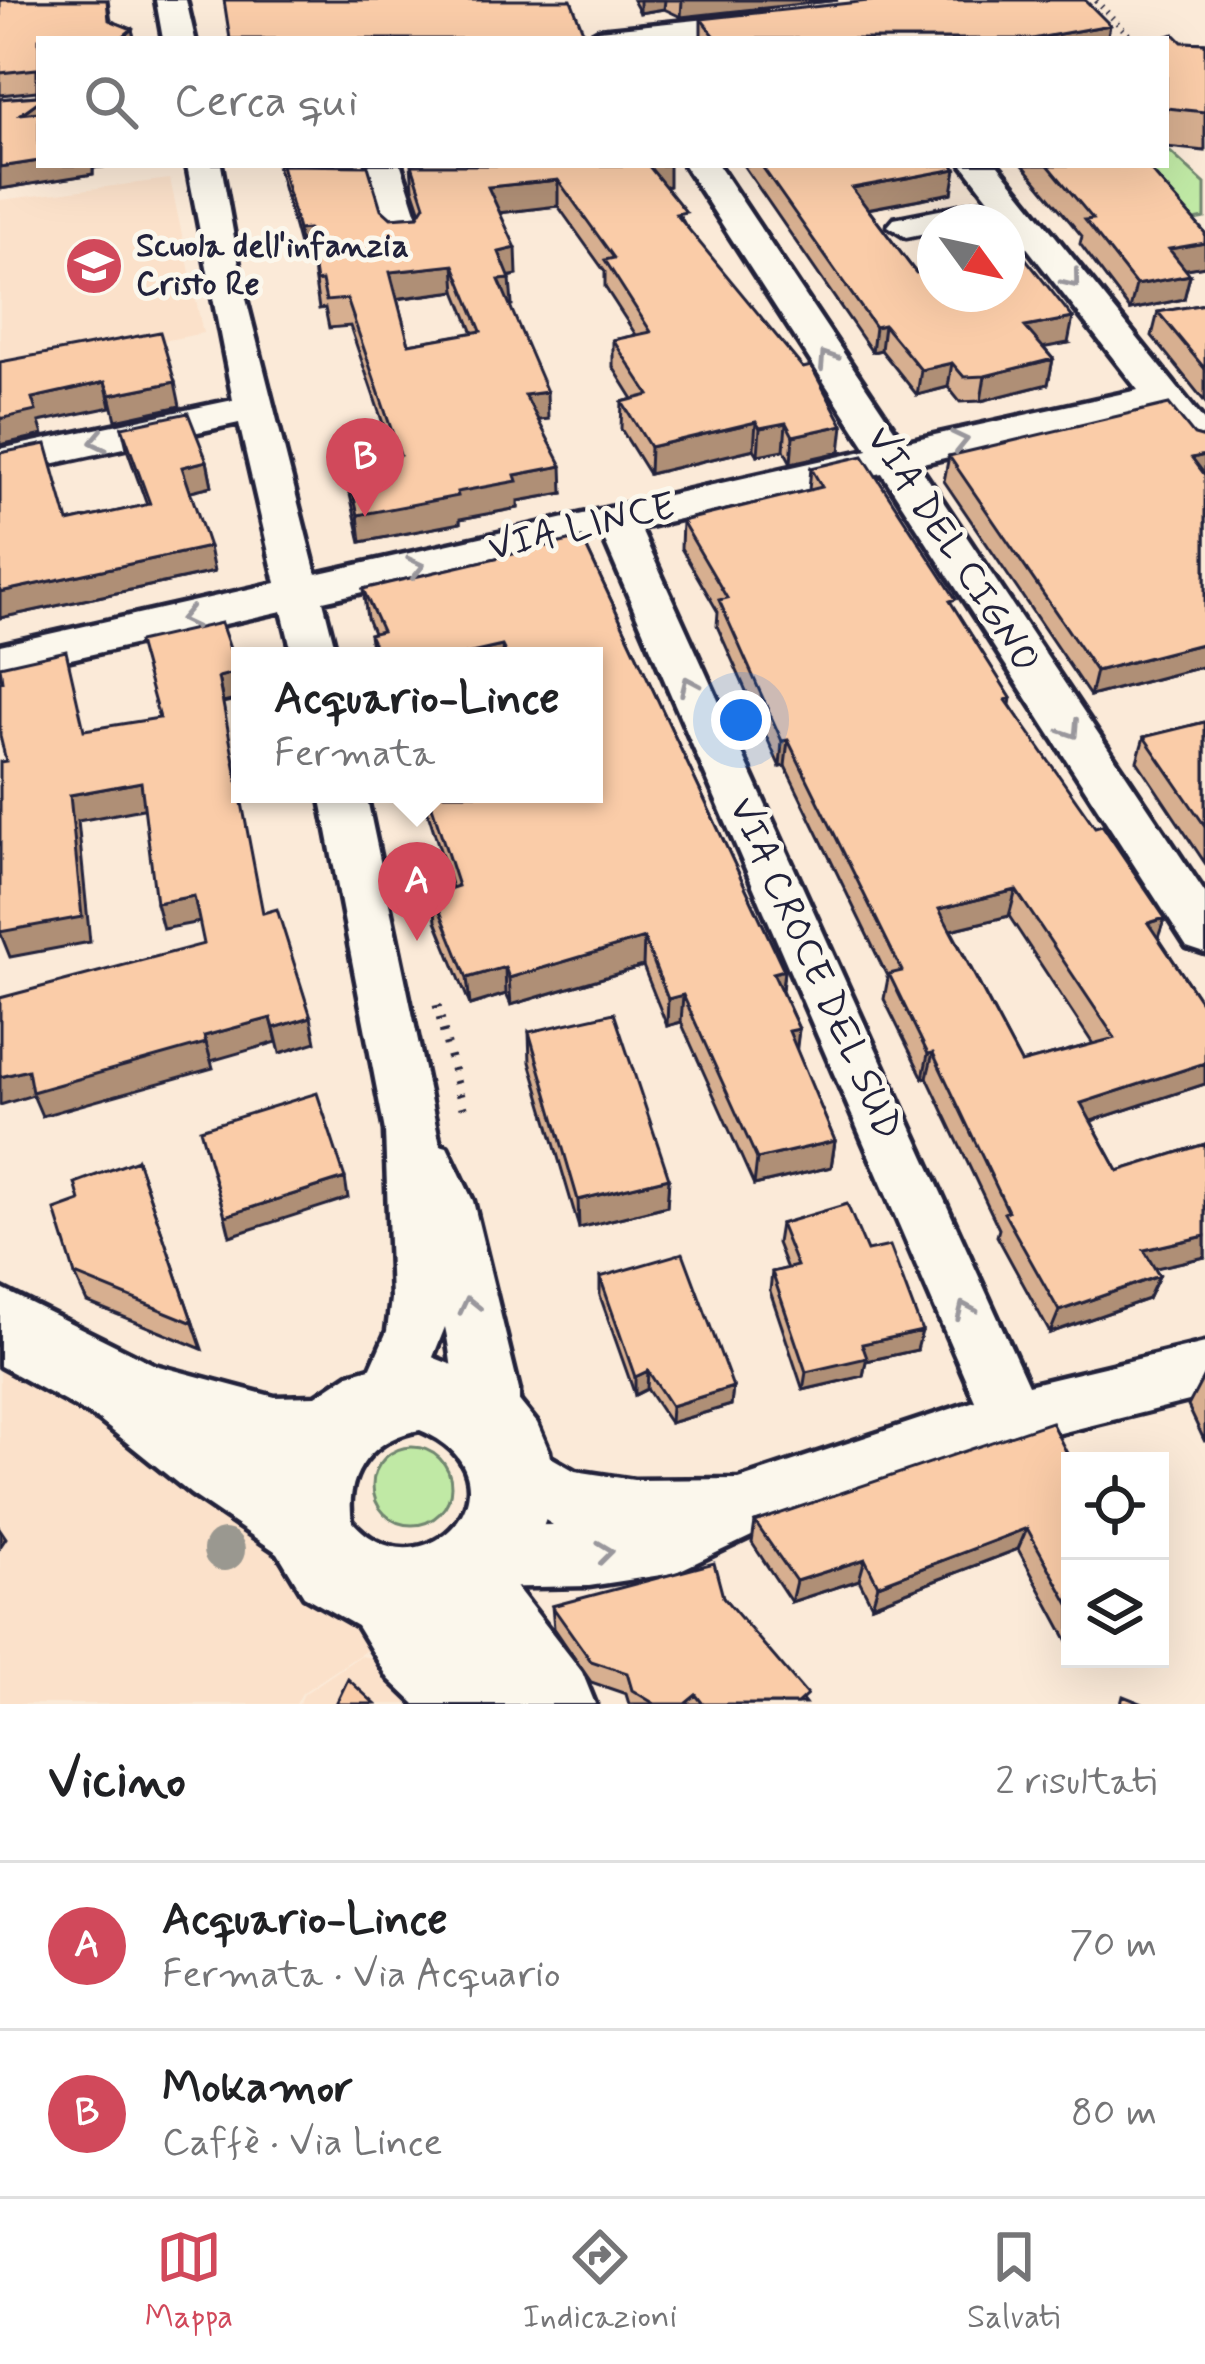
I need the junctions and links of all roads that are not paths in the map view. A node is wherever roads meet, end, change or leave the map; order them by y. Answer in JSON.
{"nodes":[{"id":1,"x":171,"y":0,"type":"edge"},
{"id":2,"x":596,"y":0,"type":"edge"},
{"id":3,"x":809,"y":17,"type":"edge"},
{"id":4,"x":178,"y":36,"type":"edge"},
{"id":5,"x":611,"y":36,"type":"edge"},
{"id":6,"x":631,"y":36,"type":"edge"},
{"id":7,"x":205,"y":168,"type":"edge"},
{"id":8,"x":385,"y":168,"type":"edge"},
{"id":9,"x":703,"y":168,"type":"edge"},
{"id":10,"x":982,"y":168,"type":"edge"},
{"id":11,"x":1011,"y":204,"type":"edge"},
{"id":12,"x":1025,"y":221,"type":"edge"},
{"id":13,"x":917,"y":224,"type":"edge"},
{"id":14,"x":906,"y":226,"type":"dead end"},
{"id":15,"x":405,"y":233,"type":"edge"},
{"id":16,"x":1158,"y":320,"type":"edge"},
{"id":17,"x":1111,"y":329,"type":"junction"},
{"id":18,"x":1163,"y":396,"type":"junction"},
{"id":19,"x":254,"y":407,"type":"junction"},
{"id":20,"x":1205,"y":448,"type":"edge"},
{"id":21,"x":890,"y":457,"type":"junction"},
{"id":22,"x":0,"y":462,"type":"edge"},
{"id":23,"x":616,"y":520,"type":"junction"},
{"id":24,"x":302,"y":593,"type":"junction"},
{"id":25,"x":313,"y":647,"type":"edge"},
{"id":26,"x":0,"y":659,"type":"edge"},
{"id":27,"x":345,"y":803,"type":"edge"},
{"id":28,"x":1205,"y":933,"type":"edge"},
{"id":29,"x":412,"y":1131,"type":"junction"},
{"id":30,"x":0,"y":1325,"type":"edge"},
{"id":31,"x":1205,"y":1370,"type":"edge"},
{"id":32,"x":128,"y":1393,"type":"junction"},
{"id":33,"x":360,"y":1416,"type":"junction"},
{"id":34,"x":1012,"y":1418,"type":"junction"},
{"id":35,"x":501,"y":1442,"type":"junction"},
{"id":36,"x":749,"y":1505,"type":"junction"},
{"id":37,"x":309,"y":1524,"type":"junction"},
{"id":38,"x":446,"y":1576,"type":"junction"},
{"id":39,"x":481,"y":1704,"type":"edge"},
{"id":40,"x":550,"y":1704,"type":"edge"}],
"edges":[{"from":1,"to":4,"type":"street"},
{"from":2,"to":5,"type":"street"},
{"from":3,"to":6,"type":"street"},
{"from":7,"to":19,"type":"street"},
{"from":8,"to":15,"type":"street"},
{"from":21,"to":9,"type":"street","name":"VIA DEL CIGNO","one_way":true},
{"from":10,"to":11,"type":"street"},
{"from":12,"to":17,"type":"street","one_way":true},
{"from":13,"to":14,"type":"street"},
{"from":16,"to":17,"type":"street"},
{"from":17,"to":18,"type":"street"},
{"from":18,"to":20,"type":"street"},
{"from":21,"to":18,"type":"street","name":"VIA LINCE","one_way":true},
{"from":19,"to":22,"type":"street","one_way":true},
{"from":19,"to":24,"type":"street"},
{"from":21,"to":23,"type":"street","name":"VIA LINCE"},
{"from":21,"to":28,"type":"street","name":"VIA DEL CIGNO","one_way":true},
{"from":24,"to":23,"type":"street","name":"VIA LINCE","one_way":true},
{"from":34,"to":23,"type":"street","name":"VIA CROCE DEL SUD","one_way":true},
{"from":24,"to":25,"type":"street"},
{"from":24,"to":26,"type":"street","name":"VIA LINCE","one_way":true},
{"from":27,"to":29,"type":"street"},
{"from":29,"to":33,"type":"street"},
{"from":35,"to":29,"type":"street","one_way":true},
{"from":30,"to":32,"type":"street"},
{"from":31,"to":34,"type":"street"},
{"from":32,"to":33,"type":"street"},
{"from":32,"to":37,"type":"street"},
{"from":33,"to":35,"type":"street"},
{"from":33,"to":37,"type":"street"},
{"from":34,"to":36,"type":"street"},
{"from":35,"to":36,"type":"street"},
{"from":35,"to":38,"type":"street"},
{"from":38,"to":36,"type":"street","one_way":true},
{"from":37,"to":38,"type":"street"},
{"from":38,"to":39,"type":"street"},
{"from":38,"to":40,"type":"street"}]}
